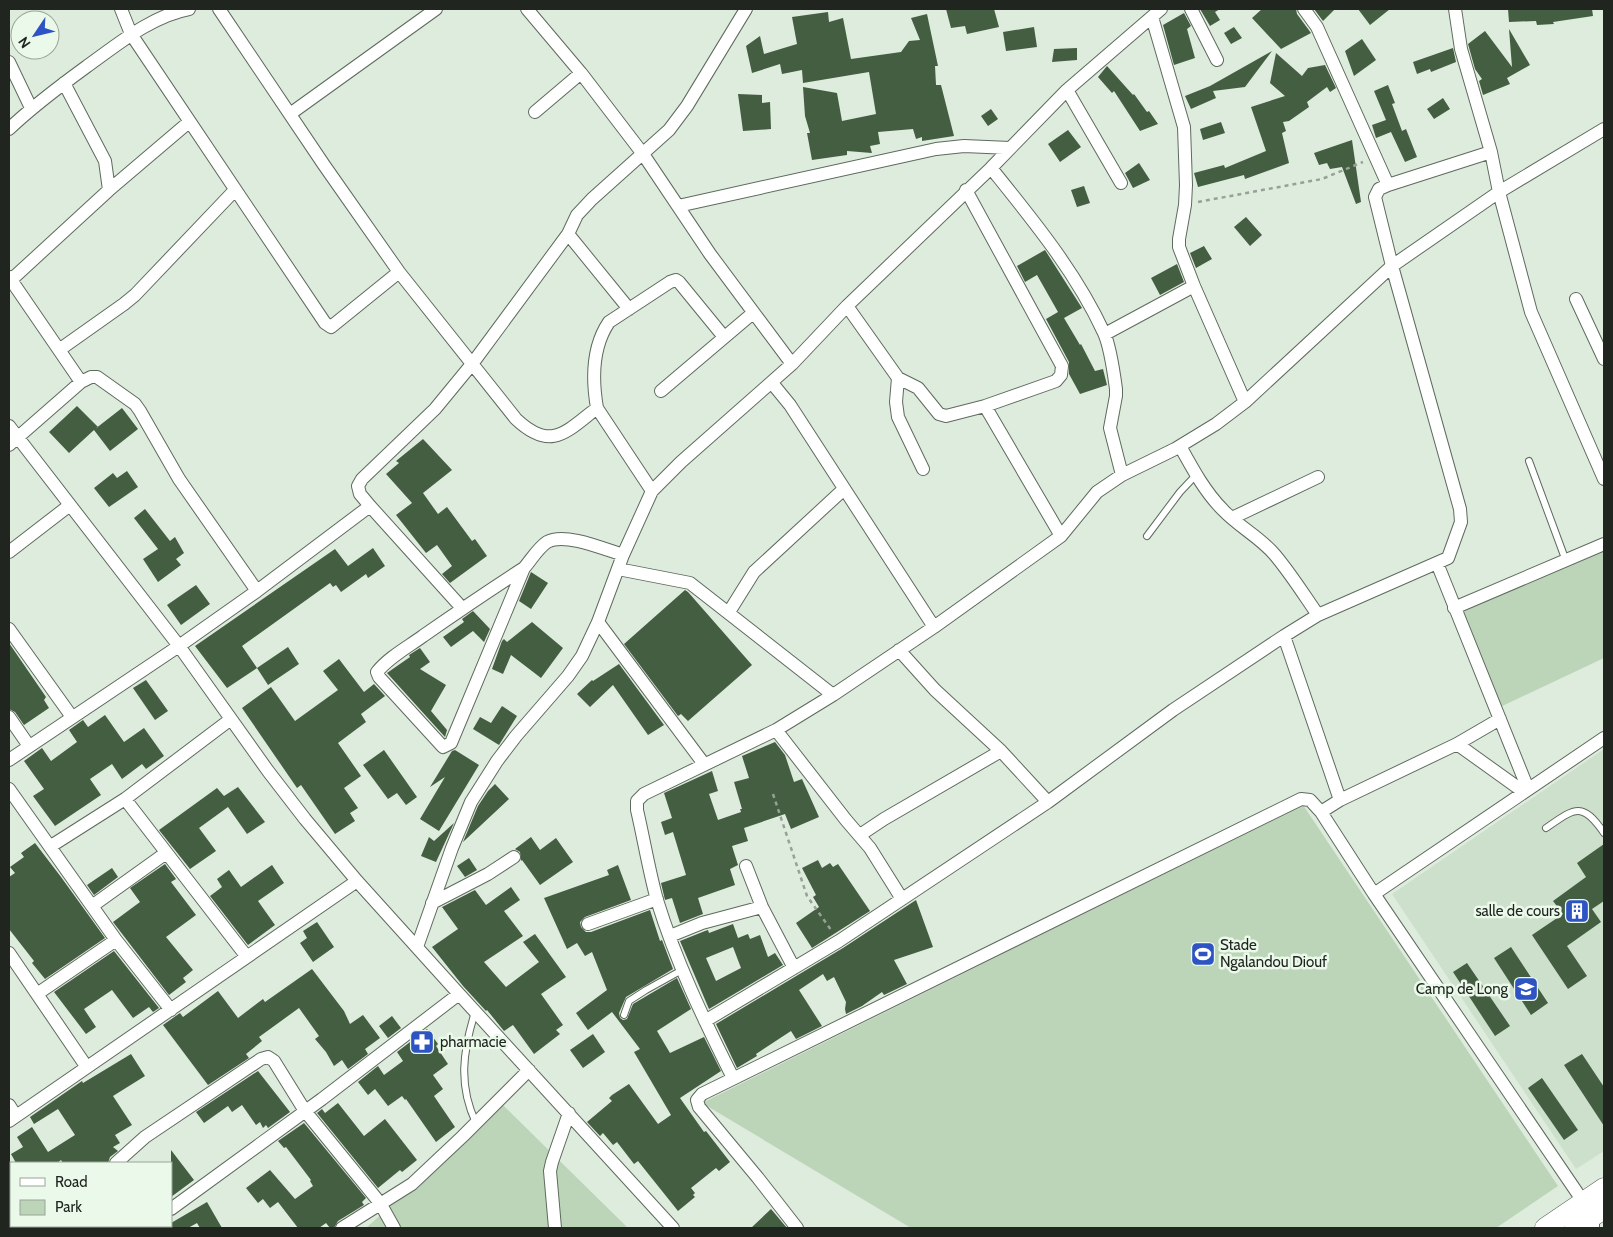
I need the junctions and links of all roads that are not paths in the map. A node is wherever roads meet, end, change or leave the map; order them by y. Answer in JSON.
{"nodes":[{"id":1,"x":121,"y":9,"type":"edge"},
{"id":2,"x":189,"y":9,"type":"edge"},
{"id":3,"x":220,"y":9,"type":"edge"},
{"id":4,"x":436,"y":9,"type":"edge"},
{"id":5,"x":527,"y":9,"type":"edge"},
{"id":6,"x":746,"y":9,"type":"edge"},
{"id":7,"x":1191,"y":9,"type":"edge"},
{"id":8,"x":1304,"y":9,"type":"edge"},
{"id":9,"x":1454,"y":9,"type":"edge"},
{"id":10,"x":1157,"y":13,"type":"edge"},
{"id":11,"x":131,"y":34,"type":"junction"},
{"id":12,"x":1217,"y":60,"type":"dead end"},
{"id":13,"x":9,"y":62,"type":"edge"},
{"id":14,"x":581,"y":73,"type":"junction"},
{"id":15,"x":64,"y":83,"type":"junction"},
{"id":16,"x":1066,"y":90,"type":"junction"},
{"id":17,"x":32,"y":108,"type":"junction"},
{"id":18,"x":535,"y":112,"type":"dead end"},
{"id":19,"x":290,"y":114,"type":"junction"},
{"id":20,"x":189,"y":122,"type":"junction"},
{"id":21,"x":9,"y":129,"type":"edge"},
{"id":22,"x":1604,"y":129,"type":"edge"},
{"id":23,"x":1010,"y":148,"type":"junction"},
{"id":24,"x":1491,"y":152,"type":"junction"},
{"id":25,"x":643,"y":154,"type":"junction"},
{"id":26,"x":991,"y":168,"type":"junction"},
{"id":27,"x":1121,"y":182,"type":"dead end"},
{"id":28,"x":1388,"y":185,"type":"junction"},
{"id":29,"x":109,"y":190,"type":"junction"},
{"id":30,"x":235,"y":190,"type":"junction"},
{"id":31,"x":966,"y":190,"type":"junction"},
{"id":32,"x":1499,"y":192,"type":"junction"},
{"id":33,"x":678,"y":206,"type":"junction"},
{"id":34,"x":568,"y":234,"type":"junction"},
{"id":35,"x":1392,"y":266,"type":"junction"},
{"id":36,"x":399,"y":272,"type":"junction"},
{"id":37,"x":10,"y":278,"type":"edge"},
{"id":38,"x":1194,"y":286,"type":"junction"},
{"id":39,"x":1576,"y":300,"type":"dead end"},
{"id":40,"x":847,"y":306,"type":"junction"},
{"id":41,"x":629,"y":309,"type":"junction"},
{"id":42,"x":753,"y":313,"type":"junction"},
{"id":43,"x":1105,"y":334,"type":"junction"},
{"id":44,"x":724,"y":337,"type":"junction"},
{"id":45,"x":59,"y":350,"type":"junction"},
{"id":46,"x":1604,"y":359,"type":"edge"},
{"id":47,"x":472,"y":364,"type":"junction"},
{"id":48,"x":792,"y":364,"type":"junction"},
{"id":49,"x":898,"y":378,"type":"junction"},
{"id":50,"x":81,"y":382,"type":"junction"},
{"id":51,"x":772,"y":383,"type":"junction"},
{"id":52,"x":661,"y":391,"type":"dead end"},
{"id":53,"x":1245,"y":402,"type":"junction"},
{"id":54,"x":985,"y":406,"type":"junction"},
{"id":55,"x":597,"y":408,"type":"junction"},
{"id":56,"x":9,"y":426,"type":"edge"},
{"id":57,"x":14,"y":442,"type":"edge"},
{"id":58,"x":1180,"y":446,"type":"junction"},
{"id":59,"x":1529,"y":461,"type":"dead end"},
{"id":60,"x":923,"y":469,"type":"dead end"},
{"id":61,"x":1122,"y":475,"type":"junction"},
{"id":62,"x":1196,"y":475,"type":"junction"},
{"id":63,"x":1318,"y":477,"type":"dead end"},
{"id":64,"x":1604,"y":479,"type":"edge"},
{"id":65,"x":844,"y":489,"type":"junction"},
{"id":66,"x":652,"y":491,"type":"junction"},
{"id":67,"x":70,"y":505,"type":"junction"},
{"id":68,"x":370,"y":506,"type":"junction"},
{"id":69,"x":1232,"y":518,"type":"junction"},
{"id":70,"x":1061,"y":536,"type":"junction"},
{"id":71,"x":1147,"y":536,"type":"dead end"},
{"id":72,"x":1604,"y":544,"type":"edge"},
{"id":73,"x":9,"y":552,"type":"edge"},
{"id":74,"x":623,"y":554,"type":"junction"},
{"id":75,"x":1566,"y":561,"type":"junction"},
{"id":76,"x":1436,"y":563,"type":"junction"},
{"id":77,"x":524,"y":568,"type":"junction"},
{"id":78,"x":618,"y":569,"type":"junction"},
{"id":79,"x":257,"y":591,"type":"junction"},
{"id":80,"x":462,"y":608,"type":"junction"},
{"id":81,"x":1454,"y":608,"type":"junction"},
{"id":82,"x":729,"y":612,"type":"junction"},
{"id":83,"x":1318,"y":615,"type":"junction"},
{"id":84,"x":598,"y":622,"type":"junction"},
{"id":85,"x":934,"y":627,"type":"junction"},
{"id":86,"x":9,"y":629,"type":"edge"},
{"id":87,"x":1284,"y":636,"type":"junction"},
{"id":88,"x":180,"y":646,"type":"junction"},
{"id":89,"x":899,"y":650,"type":"junction"},
{"id":90,"x":833,"y":695,"type":"junction"},
{"id":91,"x":9,"y":717,"type":"edge"},
{"id":92,"x":72,"y":717,"type":"junction"},
{"id":93,"x":230,"y":719,"type":"junction"},
{"id":94,"x":1500,"y":719,"type":"junction"},
{"id":95,"x":776,"y":730,"type":"junction"},
{"id":96,"x":1604,"y":738,"type":"edge"},
{"id":97,"x":1457,"y":744,"type":"junction"},
{"id":98,"x":30,"y":746,"type":"junction"},
{"id":99,"x":1001,"y":750,"type":"junction"},
{"id":100,"x":9,"y":760,"type":"edge"},
{"id":101,"x":704,"y":764,"type":"junction"},
{"id":102,"x":9,"y":789,"type":"edge"},
{"id":103,"x":1526,"y":791,"type":"junction"},
{"id":104,"x":125,"y":799,"type":"junction"},
{"id":105,"x":1340,"y":800,"type":"junction"},
{"id":106,"x":1048,"y":802,"type":"junction"},
{"id":107,"x":1321,"y":812,"type":"junction"},
{"id":108,"x":1546,"y":828,"type":"dead end"},
{"id":109,"x":1604,"y":833,"type":"edge"},
{"id":110,"x":860,"y":835,"type":"junction"},
{"id":111,"x":51,"y":846,"type":"junction"},
{"id":112,"x":166,"y":852,"type":"junction"},
{"id":113,"x":514,"y":857,"type":"dead end"},
{"id":114,"x":746,"y":866,"type":"dead end"},
{"id":115,"x":357,"y":881,"type":"junction"},
{"id":116,"x":1374,"y":894,"type":"junction"},
{"id":117,"x":657,"y":899,"type":"junction"},
{"id":118,"x":902,"y":899,"type":"junction"},
{"id":119,"x":432,"y":903,"type":"junction"},
{"id":120,"x":92,"y":906,"type":"junction"},
{"id":121,"x":762,"y":907,"type":"junction"},
{"id":122,"x":588,"y":924,"type":"dead end"},
{"id":123,"x":670,"y":936,"type":"junction"},
{"id":124,"x":116,"y":940,"type":"junction"},
{"id":125,"x":417,"y":947,"type":"junction"},
{"id":126,"x":9,"y":953,"type":"edge"},
{"id":127,"x":247,"y":957,"type":"junction"},
{"id":128,"x":794,"y":968,"type":"junction"},
{"id":129,"x":682,"y":970,"type":"junction"},
{"id":130,"x":37,"y":994,"type":"junction"},
{"id":131,"x":459,"y":994,"type":"junction"},
{"id":132,"x":171,"y":1010,"type":"junction"},
{"id":133,"x":475,"y":1012,"type":"junction"},
{"id":134,"x":624,"y":1015,"type":"dead end"},
{"id":135,"x":705,"y":1021,"type":"junction"},
{"id":136,"x":86,"y":1066,"type":"junction"},
{"id":137,"x":529,"y":1070,"type":"junction"},
{"id":138,"x":733,"y":1078,"type":"junction"},
{"id":139,"x":305,"y":1111,"type":"junction"},
{"id":140,"x":569,"y":1113,"type":"junction"},
{"id":141,"x":11,"y":1114,"type":"edge"},
{"id":142,"x":476,"y":1124,"type":"junction"},
{"id":143,"x":117,"y":1162,"type":"edge"},
{"id":144,"x":1604,"y":1188,"type":"edge"},
{"id":145,"x":380,"y":1203,"type":"junction"},
{"id":146,"x":172,"y":1208,"type":"edge"},
{"id":147,"x":1594,"y":1214,"type":"edge"},
{"id":148,"x":342,"y":1228,"type":"edge"},
{"id":149,"x":394,"y":1228,"type":"edge"},
{"id":150,"x":555,"y":1228,"type":"edge"},
{"id":151,"x":673,"y":1228,"type":"edge"},
{"id":152,"x":797,"y":1228,"type":"edge"},
{"id":153,"x":1545,"y":1228,"type":"edge"},
{"id":154,"x":1575,"y":1228,"type":"edge"}],
"edges":[{"from":1,"to":11,"type":"street"},
{"from":2,"to":11,"type":"street"},
{"from":3,"to":19,"type":"street"},
{"from":4,"to":19,"type":"street"},
{"from":5,"to":14,"type":"street"},
{"from":6,"to":25,"type":"street"},
{"from":7,"to":12,"type":"street"},
{"from":8,"to":28,"type":"street"},
{"from":9,"to":24,"type":"street"},
{"from":10,"to":16,"type":"street"},
{"from":10,"to":38,"type":"street"},
{"from":11,"to":15,"type":"street"},
{"from":11,"to":20,"type":"street"},
{"from":13,"to":17,"type":"street"},
{"from":14,"to":18,"type":"street"},
{"from":14,"to":25,"type":"street"},
{"from":15,"to":17,"type":"street"},
{"from":15,"to":29,"type":"street"},
{"from":16,"to":23,"type":"street"},
{"from":16,"to":27,"type":"street"},
{"from":17,"to":21,"type":"street"},
{"from":19,"to":36,"type":"street"},
{"from":20,"to":29,"type":"street"},
{"from":20,"to":30,"type":"street"},
{"from":22,"to":32,"type":"street"},
{"from":23,"to":26,"type":"street"},
{"from":23,"to":33,"type":"street"},
{"from":24,"to":28,"type":"street"},
{"from":24,"to":32,"type":"street"},
{"from":25,"to":33,"type":"street"},
{"from":25,"to":34,"type":"street"},
{"from":26,"to":31,"type":"street"},
{"from":26,"to":43,"type":"street"},
{"from":28,"to":35,"type":"street"},
{"from":29,"to":37,"type":"street"},
{"from":30,"to":36,"type":"street"},
{"from":30,"to":45,"type":"street"},
{"from":31,"to":40,"type":"street"},
{"from":31,"to":54,"type":"street"},
{"from":32,"to":35,"type":"street"},
{"from":32,"to":64,"type":"street"},
{"from":33,"to":42,"type":"street"},
{"from":34,"to":41,"type":"street"},
{"from":34,"to":47,"type":"street"},
{"from":35,"to":53,"type":"street"},
{"from":35,"to":76,"type":"street"},
{"from":36,"to":47,"type":"street"},
{"from":37,"to":45,"type":"street"},
{"from":38,"to":43,"type":"street"},
{"from":38,"to":53,"type":"street"},
{"from":39,"to":46,"type":"street"},
{"from":40,"to":48,"type":"street"},
{"from":40,"to":49,"type":"street"},
{"from":41,"to":44,"type":"street"},
{"from":41,"to":55,"type":"street"},
{"from":42,"to":44,"type":"street"},
{"from":42,"to":48,"type":"street"},
{"from":43,"to":61,"type":"street"},
{"from":44,"to":52,"type":"street"},
{"from":45,"to":50,"type":"street"},
{"from":47,"to":55,"type":"street"},
{"from":47,"to":68,"type":"street"},
{"from":48,"to":51,"type":"street"},
{"from":49,"to":54,"type":"street"},
{"from":49,"to":60,"type":"street"},
{"from":50,"to":57,"type":"street"},
{"from":50,"to":79,"type":"street"},
{"from":51,"to":65,"type":"street"},
{"from":51,"to":66,"type":"street"},
{"from":53,"to":58,"type":"street"},
{"from":54,"to":70,"type":"street"},
{"from":55,"to":66,"type":"street"},
{"from":56,"to":57,"type":"street"},
{"from":57,"to":67,"type":"street"},
{"from":58,"to":61,"type":"street"},
{"from":58,"to":62,"type":"street"},
{"from":59,"to":75,"type":"lane"},
{"from":61,"to":70,"type":"street"},
{"from":62,"to":69,"type":"street"},
{"from":62,"to":71,"type":"lane"},
{"from":63,"to":69,"type":"street"},
{"from":65,"to":82,"type":"street"},
{"from":65,"to":85,"type":"street"},
{"from":66,"to":74,"type":"street"},
{"from":67,"to":73,"type":"street"},
{"from":67,"to":88,"type":"street"},
{"from":68,"to":79,"type":"street"},
{"from":68,"to":80,"type":"street"},
{"from":69,"to":83,"type":"street"},
{"from":70,"to":85,"type":"street"},
{"from":72,"to":75,"type":"street"},
{"from":74,"to":77,"type":"street"},
{"from":74,"to":78,"type":"street"},
{"from":75,"to":81,"type":"street"},
{"from":76,"to":81,"type":"street"},
{"from":76,"to":83,"type":"street"},
{"from":77,"to":80,"type":"street"},
{"from":77,"to":80,"type":"street"},
{"from":78,"to":82,"type":"street"},
{"from":78,"to":84,"type":"street"},
{"from":79,"to":88,"type":"street"},
{"from":81,"to":94,"type":"street"},
{"from":82,"to":90,"type":"street"},
{"from":83,"to":87,"type":"street"},
{"from":84,"to":101,"type":"street"},
{"from":84,"to":119,"type":"street"},
{"from":85,"to":89,"type":"street"},
{"from":86,"to":92,"type":"street"},
{"from":87,"to":105,"type":"street"},
{"from":87,"to":106,"type":"street"},
{"from":88,"to":92,"type":"street"},
{"from":88,"to":93,"type":"street"},
{"from":89,"to":90,"type":"street"},
{"from":89,"to":99,"type":"street"},
{"from":90,"to":95,"type":"street"},
{"from":91,"to":98,"type":"street"},
{"from":92,"to":98,"type":"street"},
{"from":93,"to":104,"type":"street"},
{"from":93,"to":115,"type":"street"},
{"from":94,"to":97,"type":"street"},
{"from":94,"to":103,"type":"street"},
{"from":95,"to":101,"type":"street"},
{"from":95,"to":110,"type":"street"},
{"from":96,"to":103,"type":"street"},
{"from":97,"to":103,"type":"street"},
{"from":97,"to":105,"type":"street"},
{"from":98,"to":100,"type":"street"},
{"from":99,"to":106,"type":"street"},
{"from":99,"to":110,"type":"street"},
{"from":101,"to":117,"type":"street"},
{"from":102,"to":111,"type":"street"},
{"from":103,"to":116,"type":"street"},
{"from":104,"to":111,"type":"street"},
{"from":104,"to":112,"type":"street"},
{"from":105,"to":107,"type":"street"},
{"from":106,"to":118,"type":"street"},
{"from":107,"to":116,"type":"street"},
{"from":107,"to":138,"type":"street"},
{"from":108,"to":109,"type":"lane"},
{"from":110,"to":118,"type":"street"},
{"from":111,"to":120,"type":"street"},
{"from":112,"to":120,"type":"street"},
{"from":112,"to":127,"type":"street"},
{"from":113,"to":119,"type":"street"},
{"from":114,"to":121,"type":"street"},
{"from":115,"to":125,"type":"street"},
{"from":115,"to":127,"type":"street"},
{"from":116,"to":147,"type":"street"},
{"from":117,"to":122,"type":"street"},
{"from":117,"to":123,"type":"street"},
{"from":118,"to":128,"type":"street"},
{"from":119,"to":125,"type":"street"},
{"from":120,"to":124,"type":"street"},
{"from":121,"to":123,"type":"street"},
{"from":121,"to":128,"type":"street"},
{"from":123,"to":129,"type":"street"},
{"from":124,"to":130,"type":"street"},
{"from":124,"to":132,"type":"street"},
{"from":125,"to":131,"type":"street"},
{"from":126,"to":130,"type":"street"},
{"from":127,"to":132,"type":"street"},
{"from":128,"to":135,"type":"street"},
{"from":129,"to":134,"type":"lane"},
{"from":129,"to":135,"type":"street"},
{"from":130,"to":136,"type":"street"},
{"from":131,"to":133,"type":"street"},
{"from":131,"to":139,"type":"street"},
{"from":132,"to":136,"type":"street"},
{"from":133,"to":137,"type":"street"},
{"from":133,"to":142,"type":"lane"},
{"from":135,"to":138,"type":"street"},
{"from":136,"to":141,"type":"street"},
{"from":137,"to":140,"type":"street"},
{"from":137,"to":142,"type":"street"},
{"from":138,"to":152,"type":"street"},
{"from":139,"to":143,"type":"street"},
{"from":139,"to":145,"type":"street"},
{"from":139,"to":146,"type":"street"},
{"from":140,"to":150,"type":"street"},
{"from":140,"to":151,"type":"street"},
{"from":142,"to":145,"type":"street"},
{"from":144,"to":147,"type":"main road"},
{"from":145,"to":148,"type":"street"},
{"from":145,"to":149,"type":"street"},
{"from":147,"to":153,"type":"main road"},
{"from":147,"to":154,"type":"main road"}]}
